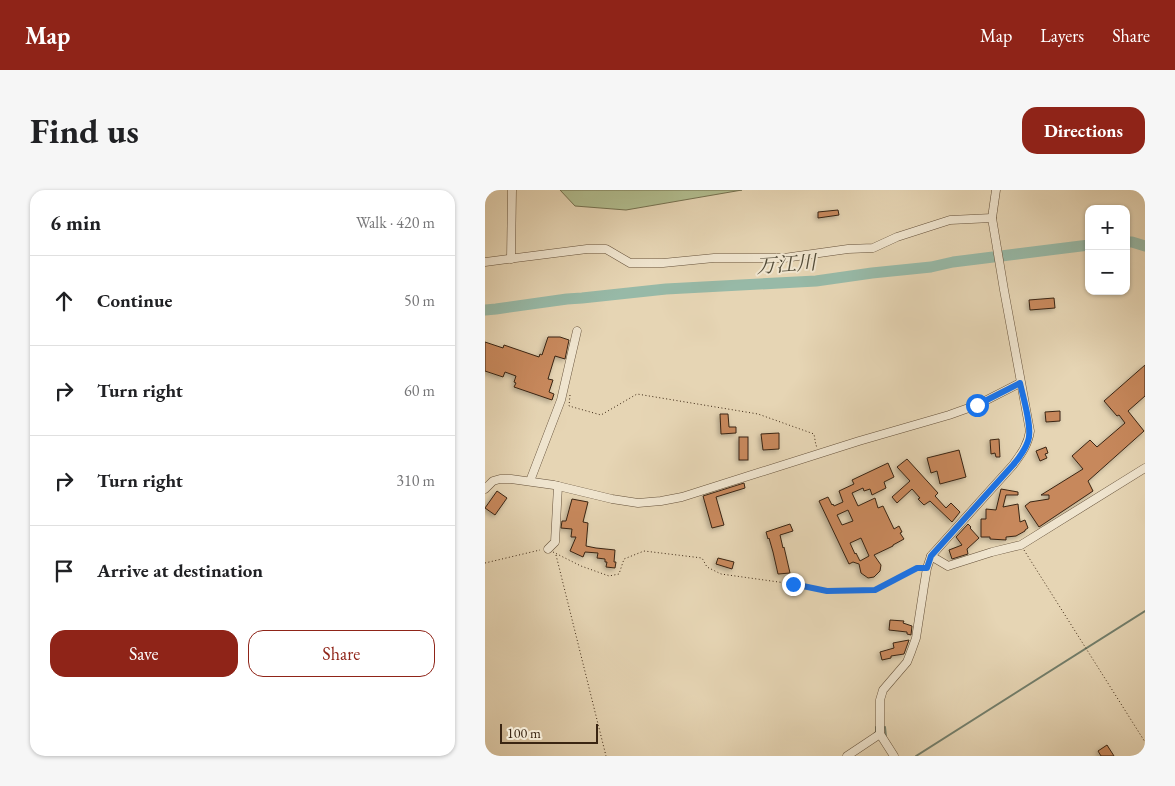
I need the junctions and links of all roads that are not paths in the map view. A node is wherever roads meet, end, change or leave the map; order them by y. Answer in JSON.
{"nodes":[{"id":1,"x":512,"y":190,"type":"edge"},
{"id":2,"x":996,"y":190,"type":"edge"},
{"id":3,"x":993,"y":218,"type":"junction"},
{"id":4,"x":511,"y":259,"type":"junction"},
{"id":5,"x":485,"y":262,"type":"edge"},
{"id":6,"x":577,"y":331,"type":"dead end"},
{"id":7,"x":1020,"y":383,"type":"junction"},
{"id":8,"x":1145,"y":468,"type":"edge"},
{"id":9,"x":530,"y":481,"type":"junction"},
{"id":10,"x":559,"y":486,"type":"junction"},
{"id":11,"x":485,"y":489,"type":"edge"},
{"id":12,"x":548,"y":549,"type":"road end"},
{"id":13,"x":931,"y":556,"type":"junction"},
{"id":14,"x":880,"y":734,"type":"junction"},
{"id":15,"x":847,"y":756,"type":"edge"},
{"id":16,"x":894,"y":756,"type":"edge"}],
"edges":[{"from":1,"to":4,"type":"street"},
{"from":2,"to":3,"type":"street"},
{"from":3,"to":4,"type":"street"},
{"from":3,"to":7,"type":"street"},
{"from":4,"to":5,"type":"street"},
{"from":6,"to":9,"type":"street"},
{"from":7,"to":10,"type":"street"},
{"from":7,"to":13,"type":"street"},
{"from":8,"to":13,"type":"street"},
{"from":9,"to":10,"type":"street"},
{"from":9,"to":11,"type":"street"},
{"from":10,"to":12,"type":"street"},
{"from":13,"to":14,"type":"street"},
{"from":14,"to":15,"type":"street"},
{"from":14,"to":16,"type":"street"}]}
